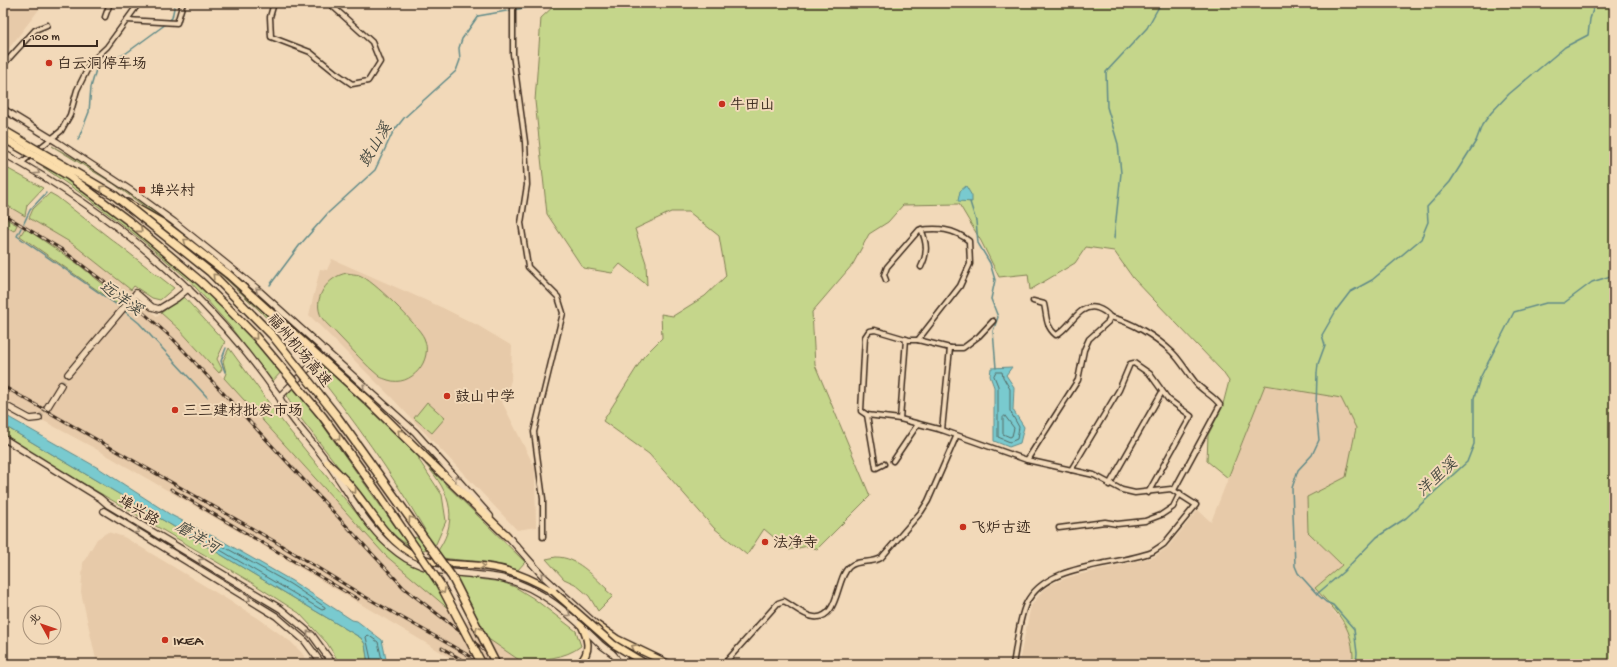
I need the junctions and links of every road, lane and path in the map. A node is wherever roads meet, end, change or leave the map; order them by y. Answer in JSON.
{"nodes":[{"id":1,"x":110,"y":3,"type":"edge"},
{"id":2,"x":139,"y":3,"type":"edge"},
{"id":3,"x":182,"y":3,"type":"edge"},
{"id":4,"x":274,"y":3,"type":"edge"},
{"id":5,"x":332,"y":4,"type":"edge"},
{"id":6,"x":513,"y":7,"type":"dead end"},
{"id":7,"x":105,"y":16,"type":"dead end"},
{"id":8,"x":127,"y":20,"type":"junction"},
{"id":9,"x":48,"y":25,"type":"dead end"},
{"id":10,"x":3,"y":65,"type":"edge"},
{"id":11,"x":3,"y":109,"type":"edge"},
{"id":12,"x":3,"y":130,"type":"edge"},
{"id":13,"x":3,"y":138,"type":"edge"},
{"id":14,"x":52,"y":139,"type":"junction"},
{"id":15,"x":3,"y":153,"type":"edge"},
{"id":16,"x":21,"y":163,"type":"junction"},
{"id":17,"x":114,"y":195,"type":"junction"},
{"id":18,"x":921,"y":229,"type":"junction"},
{"id":19,"x":921,"y":267,"type":"dead end"},
{"id":20,"x":886,"y":280,"type":"dead end"},
{"id":21,"x":189,"y":288,"type":"junction"},
{"id":22,"x":132,"y":298,"type":"dead end"},
{"id":23,"x":1033,"y":301,"type":"dead end"},
{"id":24,"x":127,"y":304,"type":"dead end"},
{"id":25,"x":1110,"y":317,"type":"junction"},
{"id":26,"x":993,"y":321,"type":"dead end"},
{"id":27,"x":906,"y":339,"type":"junction"},
{"id":28,"x":918,"y":340,"type":"junction"},
{"id":29,"x":950,"y":348,"type":"junction"},
{"id":30,"x":326,"y":351,"type":"junction"},
{"id":31,"x":68,"y":374,"type":"tunnel mouth"},
{"id":32,"x":61,"y":385,"type":"tunnel mouth"},
{"id":33,"x":1162,"y":392,"type":"junction"},
{"id":34,"x":279,"y":397,"type":"junction"},
{"id":35,"x":47,"y":408,"type":"tunnel mouth"},
{"id":36,"x":3,"y":409,"type":"edge"},
{"id":37,"x":867,"y":415,"type":"junction"},
{"id":38,"x":39,"y":418,"type":"dead end"},
{"id":39,"x":900,"y":419,"type":"junction"},
{"id":40,"x":918,"y":424,"type":"junction"},
{"id":41,"x":942,"y":430,"type":"junction"},
{"id":42,"x":956,"y":437,"type":"junction"},
{"id":43,"x":3,"y":438,"type":"edge"},
{"id":44,"x":1027,"y":460,"type":"junction"},
{"id":45,"x":893,"y":461,"type":"dead end"},
{"id":46,"x":327,"y":462,"type":"junction"},
{"id":47,"x":884,"y":464,"type":"dead end"},
{"id":48,"x":1071,"y":470,"type":"junction"},
{"id":49,"x":1109,"y":484,"type":"junction"},
{"id":50,"x":1174,"y":490,"type":"junction"},
{"id":51,"x":1148,"y":492,"type":"junction"},
{"id":52,"x":1180,"y":493,"type":"junction"},
{"id":53,"x":104,"y":511,"type":"dead end"},
{"id":54,"x":1059,"y":528,"type":"dead end"},
{"id":55,"x":507,"y":536,"type":"junction"},
{"id":56,"x":543,"y":537,"type":"dead end"},
{"id":57,"x":581,"y":624,"type":"junction"},
{"id":58,"x":597,"y":625,"type":"junction"},
{"id":59,"x":322,"y":664,"type":"edge"},
{"id":60,"x":333,"y":664,"type":"edge"},
{"id":61,"x":482,"y":664,"type":"edge"},
{"id":62,"x":496,"y":664,"type":"edge"},
{"id":63,"x":579,"y":664,"type":"edge"},
{"id":64,"x":620,"y":664,"type":"edge"},
{"id":65,"x":627,"y":664,"type":"edge"},
{"id":66,"x":646,"y":664,"type":"edge"},
{"id":67,"x":669,"y":664,"type":"edge"},
{"id":68,"x":724,"y":664,"type":"edge"},
{"id":69,"x":1014,"y":664,"type":"edge"}],
"edges":[{"from":1,"to":7,"type":"street"},
{"from":2,"to":8,"type":"street"},
{"from":3,"to":8,"type":"street"},
{"from":4,"to":5,"type":"street"},
{"from":6,"to":56,"type":"street"},
{"from":8,"to":14,"type":"street"},
{"from":9,"to":10,"type":"street"},
{"from":11,"to":14,"type":"main road"},
{"from":17,"to":12,"type":"highway","name":"福州机场高速","one_way":true,"bridge":true},
{"from":13,"to":61,"type":"highway","name":"福州机场高速","one_way":true,"bridge":true},
{"from":14,"to":16,"type":"street"},
{"from":30,"to":14,"type":"main road","one_way":true},
{"from":15,"to":16,"type":"main road"},
{"from":16,"to":21,"type":"main road","one_way":true},
{"from":55,"to":17,"type":"highway","one_way":true,"bridge":true},
{"from":62,"to":17,"type":"highway","name":"福州机场高速","one_way":true,"bridge":true},
{"from":18,"to":19,"type":"street"},
{"from":18,"to":20,"type":"street"},
{"from":18,"to":28,"type":"street"},
{"from":21,"to":22,"type":"main road"},
{"from":21,"to":34,"type":"main road"},
{"from":23,"to":25,"type":"street"},
{"from":24,"to":31,"type":"main road"},
{"from":25,"to":44,"type":"street"},
{"from":25,"to":50,"type":"street"},
{"from":26,"to":29,"type":"street"},
{"from":27,"to":28,"type":"street"},
{"from":27,"to":37,"type":"street"},
{"from":27,"to":39,"type":"street"},
{"from":28,"to":29,"type":"street"},
{"from":29,"to":41,"type":"street"},
{"from":30,"to":34,"type":"main road"},
{"from":55,"to":30,"type":"main road","one_way":true},
{"from":32,"to":35,"type":"main road"},
{"from":33,"to":48,"type":"street"},
{"from":33,"to":49,"type":"street"},
{"from":33,"to":51,"type":"street"},
{"from":34,"to":46,"type":"main road"},
{"from":36,"to":38,"type":"main road"},
{"from":37,"to":39,"type":"street"},
{"from":37,"to":47,"type":"street"},
{"from":39,"to":40,"type":"street"},
{"from":40,"to":41,"type":"street"},
{"from":40,"to":45,"type":"street"},
{"from":41,"to":42,"type":"street"},
{"from":42,"to":44,"type":"street"},
{"from":42,"to":68,"type":"street"},
{"from":60,"to":43,"type":"main road","name":"埠兴路","one_way":true},
{"from":44,"to":48,"type":"street"},
{"from":46,"to":57,"type":"main road","one_way":true},
{"from":46,"to":66,"type":"main road","one_way":true,"bridge":true},
{"from":48,"to":49,"type":"street"},
{"from":49,"to":51,"type":"street"},
{"from":50,"to":51,"type":"street"},
{"from":50,"to":52,"type":"street"},
{"from":52,"to":54,"type":"street"},
{"from":52,"to":69,"type":"street"},
{"from":53,"to":59,"type":"main road","name":"埠兴路","one_way":true},
{"from":58,"to":55,"type":"main road","one_way":true},
{"from":57,"to":63,"type":"main road"},
{"from":57,"to":64,"type":"main road"},
{"from":58,"to":65,"type":"main road"},
{"from":67,"to":58,"type":"main road","one_way":true}]}
